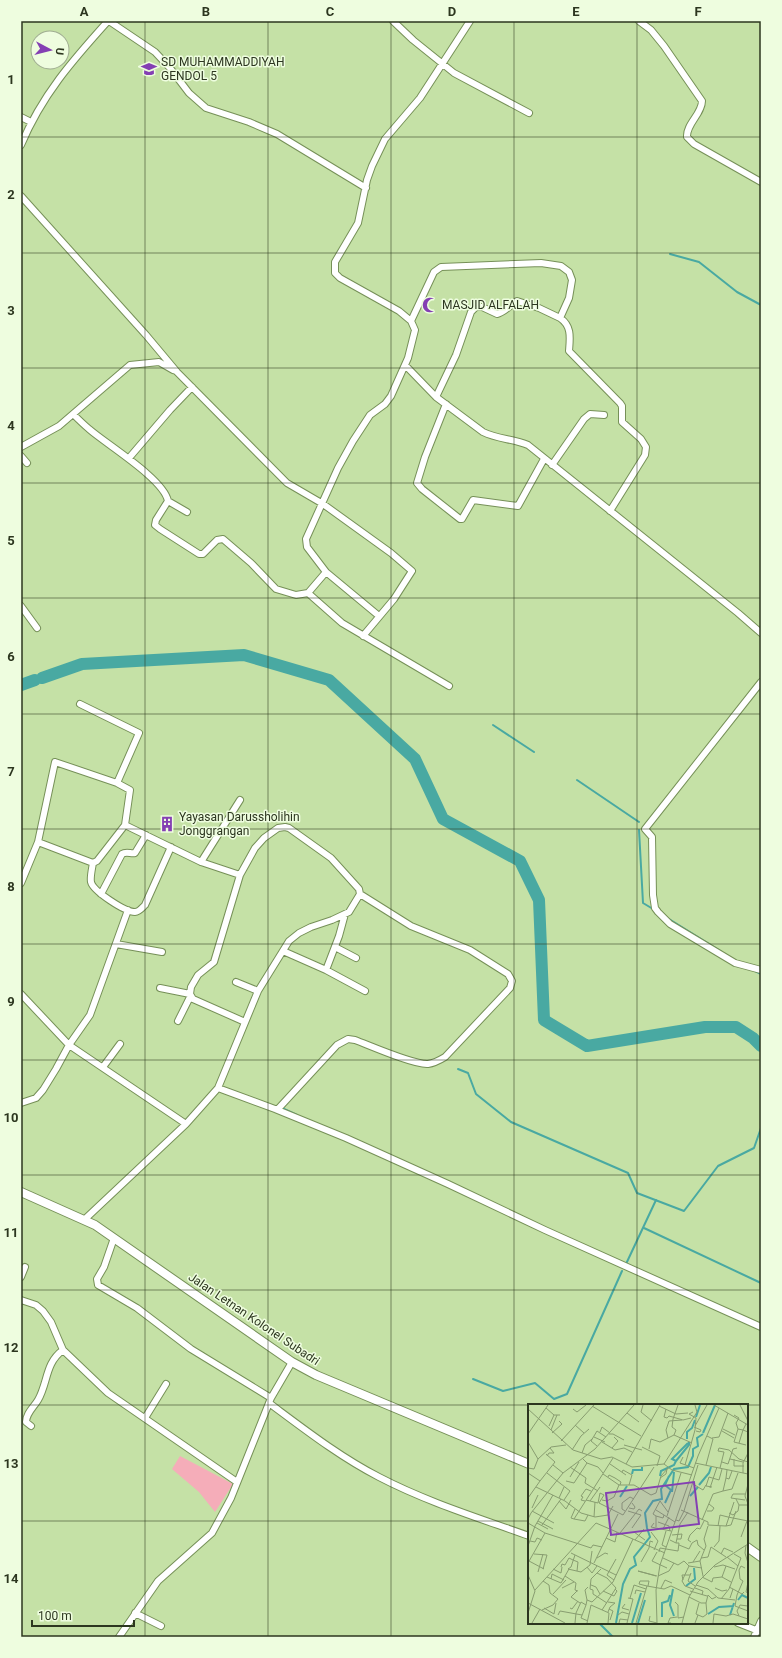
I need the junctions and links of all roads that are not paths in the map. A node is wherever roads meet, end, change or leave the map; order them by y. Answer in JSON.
{"nodes":[{"id":1,"x":108,"y":21,"type":"edge"},
{"id":2,"x":393,"y":21,"type":"edge"},
{"id":3,"x":470,"y":21,"type":"edge"},
{"id":4,"x":639,"y":21,"type":"edge"},
{"id":5,"x":442,"y":64,"type":"junction"},
{"id":6,"x":529,"y":113,"type":"dead end"},
{"id":7,"x":21,"y":116,"type":"edge"},
{"id":8,"x":31,"y":122,"type":"junction"},
{"id":9,"x":21,"y":145,"type":"edge"},
{"id":10,"x":761,"y":182,"type":"edge"},
{"id":11,"x":366,"y":188,"type":"junction"},
{"id":12,"x":21,"y":196,"type":"edge"},
{"id":13,"x":560,"y":318,"type":"junction"},
{"id":14,"x":411,"y":321,"type":"junction"},
{"id":15,"x":405,"y":364,"type":"junction"},
{"id":16,"x":177,"y":372,"type":"junction"},
{"id":17,"x":192,"y":387,"type":"junction"},
{"id":18,"x":436,"y":398,"type":"junction"},
{"id":19,"x":446,"y":404,"type":"junction"},
{"id":20,"x":73,"y":414,"type":"junction"},
{"id":21,"x":604,"y":415,"type":"dead end"},
{"id":22,"x":21,"y":447,"type":"edge"},
{"id":23,"x":21,"y":456,"type":"edge"},
{"id":24,"x":129,"y":458,"type":"junction"},
{"id":25,"x":544,"y":459,"type":"junction"},
{"id":26,"x":27,"y":463,"type":"dead end"},
{"id":27,"x":552,"y":465,"type":"junction"},
{"id":28,"x":168,"y":501,"type":"junction"},
{"id":29,"x":322,"y":504,"type":"junction"},
{"id":30,"x":610,"y":511,"type":"junction"},
{"id":31,"x":187,"y":512,"type":"dead end"},
{"id":32,"x":326,"y":572,"type":"junction"},
{"id":33,"x":308,"y":593,"type":"junction"},
{"id":34,"x":21,"y":606,"type":"edge"},
{"id":35,"x":379,"y":616,"type":"junction"},
{"id":36,"x":37,"y":628,"type":"dead end"},
{"id":37,"x":761,"y":633,"type":"edge"},
{"id":38,"x":363,"y":636,"type":"junction"},
{"id":39,"x":761,"y":682,"type":"edge"},
{"id":40,"x":449,"y":686,"type":"dead end"},
{"id":41,"x":80,"y":704,"type":"dead end"},
{"id":42,"x":117,"y":783,"type":"junction"},
{"id":43,"x":240,"y":800,"type":"dead end"},
{"id":44,"x":125,"y":825,"type":"junction"},
{"id":45,"x":146,"y":835,"type":"junction"},
{"id":46,"x":38,"y":842,"type":"junction"},
{"id":47,"x":171,"y":847,"type":"junction"},
{"id":48,"x":201,"y":862,"type":"junction"},
{"id":49,"x":93,"y":864,"type":"junction"},
{"id":50,"x":21,"y":865,"type":"edge"},
{"id":51,"x":28,"y":869,"type":"junction"},
{"id":52,"x":240,"y":875,"type":"junction"},
{"id":53,"x":21,"y":883,"type":"edge"},
{"id":54,"x":101,"y":894,"type":"junction"},
{"id":55,"x":360,"y":894,"type":"junction"},
{"id":56,"x":128,"y":910,"type":"junction"},
{"id":57,"x":345,"y":914,"type":"junction"},
{"id":58,"x":116,"y":944,"type":"junction"},
{"id":59,"x":335,"y":946,"type":"junction"},
{"id":60,"x":283,"y":951,"type":"junction"},
{"id":61,"x":162,"y":952,"type":"dead end"},
{"id":62,"x":356,"y":958,"type":"dead end"},
{"id":63,"x":326,"y":970,"type":"junction"},
{"id":64,"x":761,"y":970,"type":"edge"},
{"id":65,"x":236,"y":982,"type":"dead end"},
{"id":66,"x":160,"y":988,"type":"dead end"},
{"id":67,"x":258,"y":991,"type":"junction"},
{"id":68,"x":365,"y":991,"type":"dead end"},
{"id":69,"x":21,"y":994,"type":"edge"},
{"id":70,"x":190,"y":995,"type":"junction"},
{"id":71,"x":178,"y":1021,"type":"dead end"},
{"id":72,"x":245,"y":1022,"type":"junction"},
{"id":73,"x":120,"y":1044,"type":"dead end"},
{"id":74,"x":69,"y":1045,"type":"junction"},
{"id":75,"x":103,"y":1067,"type":"junction"},
{"id":76,"x":218,"y":1088,"type":"junction"},
{"id":77,"x":21,"y":1103,"type":"edge"},
{"id":78,"x":274,"y":1109,"type":"junction"},
{"id":79,"x":186,"y":1124,"type":"junction"},
{"id":80,"x":21,"y":1192,"type":"edge"},
{"id":81,"x":84,"y":1220,"type":"junction"},
{"id":82,"x":114,"y":1238,"type":"junction"},
{"id":83,"x":25,"y":1267,"type":"dead end"},
{"id":84,"x":21,"y":1277,"type":"edge"},
{"id":85,"x":21,"y":1300,"type":"edge"},
{"id":86,"x":761,"y":1327,"type":"edge"},
{"id":87,"x":63,"y":1350,"type":"junction"},
{"id":88,"x":292,"y":1362,"type":"junction"},
{"id":89,"x":166,"y":1384,"type":"dead end"},
{"id":90,"x":270,"y":1401,"type":"junction"},
{"id":91,"x":145,"y":1418,"type":"junction"},
{"id":92,"x":31,"y":1426,"type":"dead end"},
{"id":93,"x":528,"y":1464,"type":"edge"},
{"id":94,"x":237,"y":1482,"type":"junction"},
{"id":95,"x":528,"y":1536,"type":"edge"},
{"id":96,"x":748,"y":1548,"type":"edge"},
{"id":97,"x":761,"y":1557,"type":"edge"},
{"id":98,"x":135,"y":1613,"type":"junction"},
{"id":99,"x":761,"y":1621,"type":"edge"},
{"id":100,"x":741,"y":1624,"type":"edge"},
{"id":101,"x":161,"y":1626,"type":"dead end"},
{"id":102,"x":759,"y":1631,"type":"edge"},
{"id":103,"x":119,"y":1637,"type":"edge"},
{"id":104,"x":754,"y":1637,"type":"edge"}],
"edges":[{"from":1,"to":8,"type":"street"},
{"from":1,"to":11,"type":"street"},
{"from":2,"to":5,"type":"street"},
{"from":3,"to":5,"type":"street"},
{"from":4,"to":10,"type":"street"},
{"from":5,"to":6,"type":"street"},
{"from":5,"to":11,"type":"street"},
{"from":7,"to":8,"type":"street"},
{"from":8,"to":9,"type":"street"},
{"from":11,"to":14,"type":"street"},
{"from":12,"to":16,"type":"street"},
{"from":13,"to":14,"type":"street"},
{"from":13,"to":18,"type":"street"},
{"from":13,"to":30,"type":"street"},
{"from":14,"to":15,"type":"street"},
{"from":15,"to":18,"type":"street"},
{"from":15,"to":29,"type":"street"},
{"from":16,"to":17,"type":"street"},
{"from":16,"to":20,"type":"street"},
{"from":17,"to":24,"type":"street"},
{"from":17,"to":29,"type":"street"},
{"from":18,"to":19,"type":"street"},
{"from":19,"to":25,"type":"street"},
{"from":19,"to":25,"type":"street"},
{"from":20,"to":22,"type":"street"},
{"from":20,"to":24,"type":"street"},
{"from":21,"to":27,"type":"street"},
{"from":23,"to":26,"type":"street"},
{"from":24,"to":28,"type":"street"},
{"from":25,"to":27,"type":"street"},
{"from":27,"to":30,"type":"street"},
{"from":28,"to":31,"type":"street"},
{"from":28,"to":33,"type":"street"},
{"from":29,"to":32,"type":"street"},
{"from":29,"to":35,"type":"street"},
{"from":30,"to":37,"type":"street"},
{"from":32,"to":33,"type":"street"},
{"from":32,"to":35,"type":"street"},
{"from":33,"to":38,"type":"street"},
{"from":34,"to":36,"type":"street"},
{"from":35,"to":38,"type":"street"},
{"from":38,"to":40,"type":"street"},
{"from":39,"to":64,"type":"street"},
{"from":41,"to":42,"type":"street"},
{"from":42,"to":44,"type":"street"},
{"from":42,"to":46,"type":"street"},
{"from":43,"to":48,"type":"street"},
{"from":44,"to":45,"type":"street"},
{"from":44,"to":49,"type":"street"},
{"from":45,"to":47,"type":"street"},
{"from":45,"to":54,"type":"street"},
{"from":46,"to":49,"type":"street"},
{"from":46,"to":51,"type":"street"},
{"from":47,"to":48,"type":"street"},
{"from":47,"to":56,"type":"street"},
{"from":48,"to":52,"type":"street"},
{"from":49,"to":54,"type":"street"},
{"from":50,"to":51,"type":"street"},
{"from":51,"to":53,"type":"street"},
{"from":52,"to":55,"type":"street"},
{"from":52,"to":70,"type":"street"},
{"from":54,"to":56,"type":"street"},
{"from":55,"to":57,"type":"street"},
{"from":55,"to":78,"type":"street"},
{"from":56,"to":58,"type":"street"},
{"from":57,"to":59,"type":"street"},
{"from":57,"to":60,"type":"street"},
{"from":58,"to":61,"type":"street"},
{"from":58,"to":74,"type":"street"},
{"from":59,"to":62,"type":"street"},
{"from":59,"to":63,"type":"street"},
{"from":60,"to":63,"type":"street"},
{"from":60,"to":67,"type":"street"},
{"from":63,"to":68,"type":"street"},
{"from":65,"to":67,"type":"street"},
{"from":66,"to":70,"type":"street"},
{"from":67,"to":72,"type":"street"},
{"from":69,"to":74,"type":"street"},
{"from":70,"to":71,"type":"street"},
{"from":70,"to":72,"type":"street"},
{"from":72,"to":76,"type":"street"},
{"from":73,"to":75,"type":"street"},
{"from":74,"to":75,"type":"street"},
{"from":74,"to":77,"type":"street"},
{"from":75,"to":79,"type":"street"},
{"from":76,"to":78,"type":"street"},
{"from":76,"to":79,"type":"street"},
{"from":78,"to":86,"type":"street"},
{"from":79,"to":81,"type":"street"},
{"from":80,"to":81,"type":"main road","name":"Jalan Letnan Kolonel Subadri"},
{"from":81,"to":82,"type":"main road","name":"Jalan Letnan Kolonel Subadri"},
{"from":82,"to":88,"type":"main road","name":"Jalan Letnan Kolonel Subadri"},
{"from":82,"to":90,"type":"street"},
{"from":83,"to":84,"type":"street"},
{"from":85,"to":87,"type":"street"},
{"from":87,"to":91,"type":"street"},
{"from":87,"to":92,"type":"street"},
{"from":88,"to":90,"type":"street"},
{"from":88,"to":93,"type":"main road","name":"Jalan Letnan Kolonel Subadri"},
{"from":89,"to":91,"type":"street"},
{"from":90,"to":94,"type":"street"},
{"from":90,"to":95,"type":"street"},
{"from":91,"to":94,"type":"street"},
{"from":94,"to":98,"type":"street"},
{"from":96,"to":97,"type":"main road"},
{"from":98,"to":101,"type":"street"},
{"from":98,"to":103,"type":"street"},
{"from":99,"to":102,"type":"street"},
{"from":100,"to":102,"type":"street"},
{"from":102,"to":104,"type":"street"}]}
